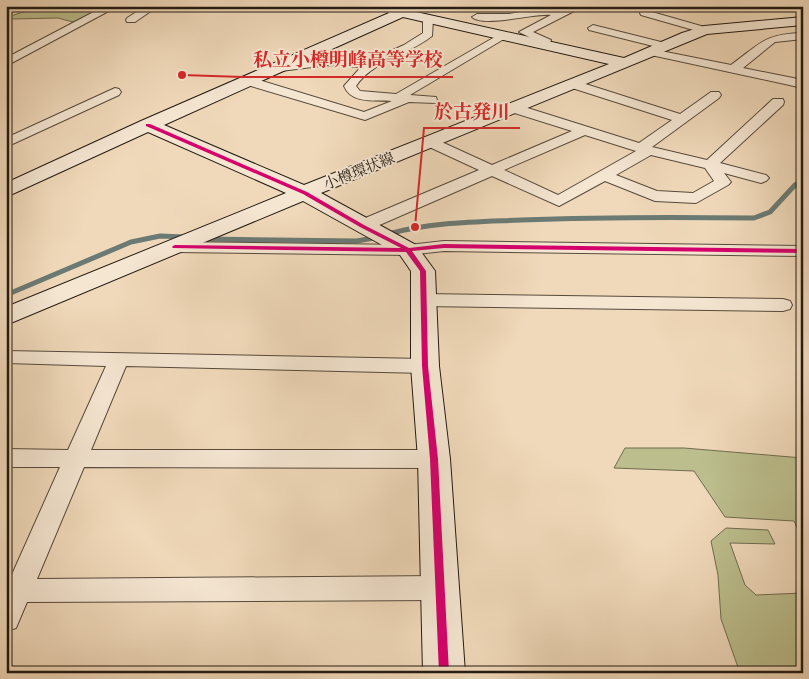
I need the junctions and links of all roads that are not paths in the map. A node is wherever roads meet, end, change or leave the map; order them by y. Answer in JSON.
{"nodes":[{"id":1,"x":19,"y":6,"type":"edge"},
{"id":2,"x":113,"y":6,"type":"edge"},
{"id":3,"x":152,"y":6,"type":"edge"},
{"id":4,"x":417,"y":6,"type":"edge"},
{"id":5,"x":579,"y":6,"type":"edge"},
{"id":6,"x":797,"y":6,"type":"edge"},
{"id":7,"x":381,"y":8,"type":"dead end"},
{"id":8,"x":6,"y":9,"type":"edge"},
{"id":9,"x":803,"y":9,"type":"edge"},
{"id":10,"x":402,"y":13,"type":"junction"},
{"id":11,"x":565,"y":13,"type":"junction"},
{"id":12,"x":645,"y":14,"type":"dead end"},
{"id":13,"x":477,"y":18,"type":"dead end"},
{"id":14,"x":428,"y":19,"type":"junction"},
{"id":15,"x":131,"y":20,"type":"dead end"},
{"id":16,"x":668,"y":20,"type":"junction"},
{"id":17,"x":803,"y":22,"type":"edge"},
{"id":18,"x":593,"y":28,"type":"dead end"},
{"id":19,"x":704,"y":30,"type":"junction"},
{"id":20,"x":504,"y":36,"type":"junction"},
{"id":21,"x":631,"y":36,"type":"junction"},
{"id":22,"x":803,"y":36,"type":"edge"},
{"id":23,"x":544,"y":45,"type":"junction"},
{"id":24,"x":658,"y":49,"type":"junction"},
{"id":25,"x":6,"y":62,"type":"edge"},
{"id":26,"x":626,"y":63,"type":"junction"},
{"id":27,"x":372,"y":64,"type":"junction"},
{"id":28,"x":281,"y":67,"type":"junction"},
{"id":29,"x":734,"y":70,"type":"junction"},
{"id":30,"x":248,"y":81,"type":"junction"},
{"id":31,"x":574,"y":84,"type":"junction"},
{"id":32,"x":803,"y":84,"type":"edge"},
{"id":33,"x":115,"y":92,"type":"dead end"},
{"id":34,"x":715,"y":95,"type":"dead end"},
{"id":35,"x":405,"y":98,"type":"junction"},
{"id":36,"x":431,"y":100,"type":"dead end"},
{"id":37,"x":778,"y":102,"type":"dead end"},
{"id":38,"x":513,"y":108,"type":"junction"},
{"id":39,"x":684,"y":118,"type":"junction"},
{"id":40,"x":148,"y":125,"type":"junction"},
{"id":41,"x":583,"y":131,"type":"junction"},
{"id":42,"x":430,"y":142,"type":"junction"},
{"id":43,"x":6,"y":144,"type":"edge"},
{"id":44,"x":645,"y":149,"type":"junction"},
{"id":45,"x":710,"y":165,"type":"junction"},
{"id":46,"x":491,"y":170,"type":"junction"},
{"id":47,"x":604,"y":176,"type":"junction"},
{"id":48,"x":761,"y":178,"type":"dead end"},
{"id":49,"x":8,"y":189,"type":"edge"},
{"id":50,"x":305,"y":192,"type":"junction"},
{"id":51,"x":803,"y":235,"type":"edge"},
{"id":52,"x":386,"y":238,"type":"junction"},
{"id":53,"x":190,"y":241,"type":"junction"},
{"id":54,"x":781,"y":250,"type":"junction"},
{"id":55,"x":803,"y":251,"type":"edge"},
{"id":56,"x":423,"y":300,"type":"junction"},
{"id":57,"x":783,"y":305,"type":"dead end"},
{"id":58,"x":6,"y":317,"type":"edge"},
{"id":59,"x":6,"y":357,"type":"edge"},
{"id":60,"x":119,"y":358,"type":"junction"},
{"id":61,"x":425,"y":366,"type":"junction"},
{"id":62,"x":6,"y":458,"type":"edge"},
{"id":63,"x":74,"y":458,"type":"junction"},
{"id":64,"x":434,"y":459,"type":"junction"},
{"id":65,"x":440,"y":588,"type":"junction"},
{"id":66,"x":12,"y":591,"type":"edge"},
{"id":67,"x":6,"y":619,"type":"edge"},
{"id":68,"x":444,"y":673,"type":"edge"}],
"edges":[{"from":1,"to":8,"type":"street"},
{"from":2,"to":25,"type":"street"},
{"from":3,"to":15,"type":"street"},
{"from":4,"to":10,"type":"street"},
{"from":5,"to":11,"type":"street"},
{"from":6,"to":9,"type":"street"},
{"from":7,"to":10,"type":"street"},
{"from":10,"to":14,"type":"street"},
{"from":10,"to":28,"type":"street"},
{"from":11,"to":13,"type":"street"},
{"from":11,"to":23,"type":"street"},
{"from":12,"to":16,"type":"street"},
{"from":14,"to":20,"type":"street"},
{"from":14,"to":27,"type":"street"},
{"from":16,"to":19,"type":"street"},
{"from":16,"to":21,"type":"street"},
{"from":17,"to":19,"type":"street","name":"小樽環状線"},
{"from":18,"to":21,"type":"street"},
{"from":19,"to":24,"type":"street","name":"小樽環状線"},
{"from":20,"to":23,"type":"street"},
{"from":20,"to":35,"type":"street"},
{"from":21,"to":24,"type":"street"},
{"from":22,"to":29,"type":"street"},
{"from":23,"to":26,"type":"street"},
{"from":24,"to":26,"type":"street","name":"小樽環状線"},
{"from":24,"to":29,"type":"street"},
{"from":26,"to":31,"type":"street","name":"小樽環状線"},
{"from":27,"to":28,"type":"street"},
{"from":27,"to":35,"type":"street"},
{"from":28,"to":30,"type":"street"},
{"from":29,"to":32,"type":"street"},
{"from":30,"to":35,"type":"street"},
{"from":30,"to":40,"type":"street"},
{"from":31,"to":38,"type":"street","name":"小樽環状線"},
{"from":31,"to":39,"type":"street"},
{"from":33,"to":43,"type":"street"},
{"from":34,"to":39,"type":"street"},
{"from":35,"to":36,"type":"street"},
{"from":37,"to":45,"type":"street"},
{"from":38,"to":41,"type":"street"},
{"from":38,"to":42,"type":"street","name":"小樽環状線"},
{"from":39,"to":44,"type":"street"},
{"from":40,"to":49,"type":"street"},
{"from":40,"to":50,"type":"street"},
{"from":41,"to":44,"type":"street"},
{"from":41,"to":46,"type":"street"},
{"from":42,"to":46,"type":"street"},
{"from":42,"to":50,"type":"street","name":"小樽環状線"},
{"from":44,"to":45,"type":"street"},
{"from":44,"to":47,"type":"street"},
{"from":45,"to":47,"type":"street"},
{"from":45,"to":48,"type":"street"},
{"from":46,"to":47,"type":"street"},
{"from":46,"to":52,"type":"street"},
{"from":50,"to":52,"type":"street"},
{"from":50,"to":53,"type":"street","name":"小樽環状線"},
{"from":51,"to":54,"type":"street"},
{"from":52,"to":53,"type":"street"},
{"from":52,"to":54,"type":"street"},
{"from":52,"to":56,"type":"street"},
{"from":53,"to":58,"type":"street","name":"小樽環状線"},
{"from":54,"to":55,"type":"street"},
{"from":56,"to":57,"type":"street"},
{"from":56,"to":61,"type":"street"},
{"from":59,"to":60,"type":"street"},
{"from":60,"to":61,"type":"street"},
{"from":60,"to":63,"type":"street"},
{"from":61,"to":64,"type":"street"},
{"from":62,"to":63,"type":"street"},
{"from":63,"to":64,"type":"street"},
{"from":63,"to":66,"type":"street"},
{"from":64,"to":65,"type":"street"},
{"from":65,"to":66,"type":"street"},
{"from":65,"to":68,"type":"street"},
{"from":66,"to":67,"type":"street"}]}
